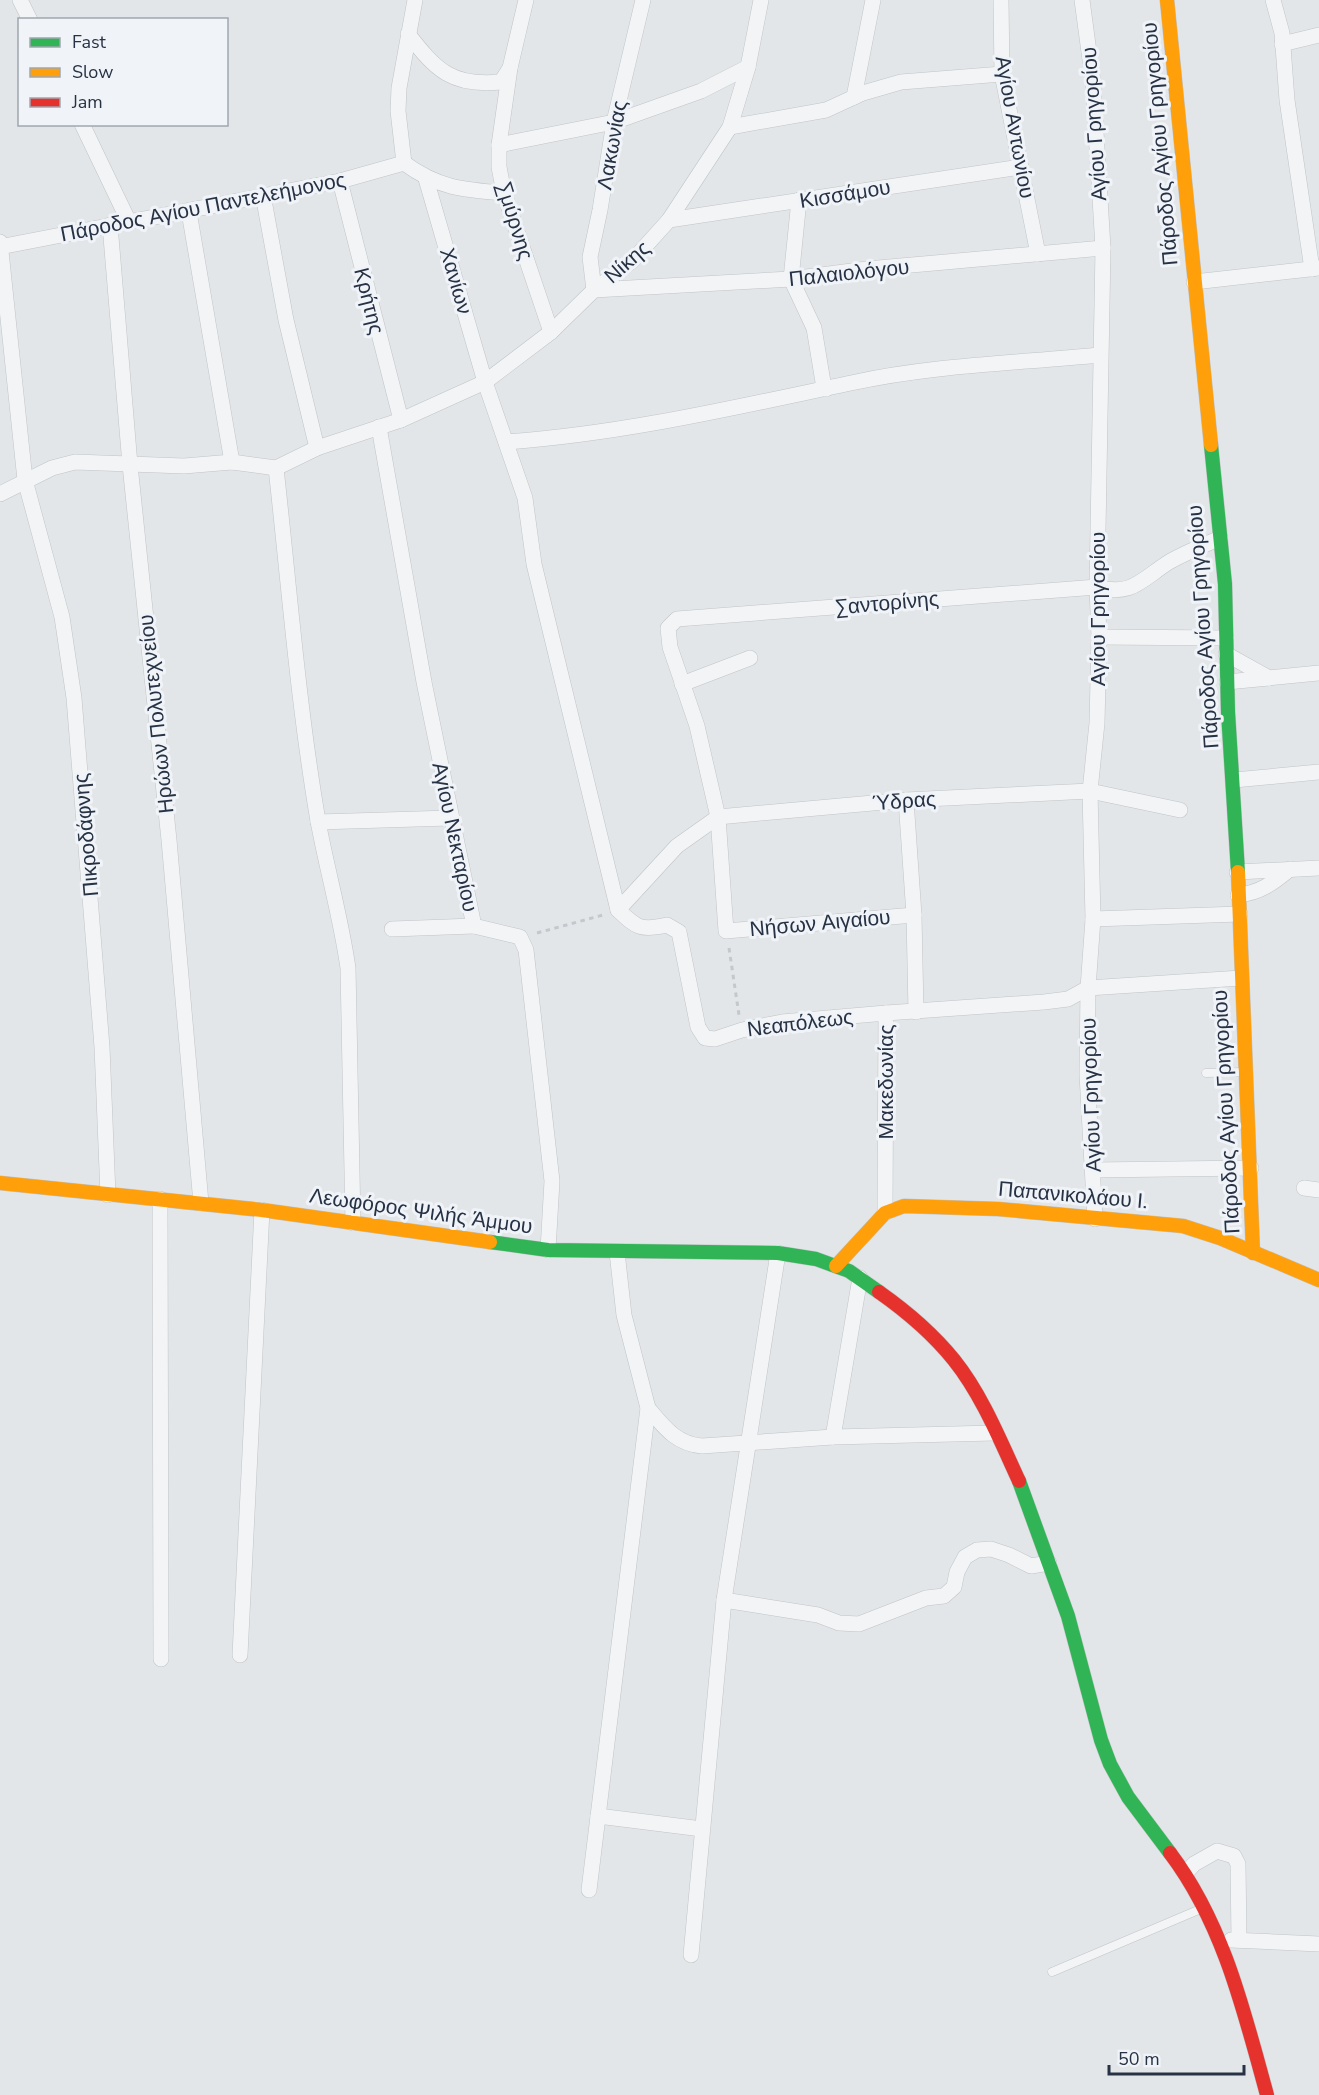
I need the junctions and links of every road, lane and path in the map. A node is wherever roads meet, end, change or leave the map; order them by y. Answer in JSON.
{"nodes":[{"id":1,"x":20,"y":0,"type":"edge"},
{"id":2,"x":415,"y":0,"type":"edge"},
{"id":3,"x":526,"y":0,"type":"edge"},
{"id":4,"x":643,"y":0,"type":"edge"},
{"id":5,"x":761,"y":0,"type":"edge"},
{"id":6,"x":873,"y":0,"type":"edge"},
{"id":7,"x":1001,"y":0,"type":"edge"},
{"id":8,"x":1082,"y":0,"type":"edge"},
{"id":9,"x":1167,"y":0,"type":"edge"},
{"id":10,"x":1273,"y":0,"type":"edge"},
{"id":11,"x":29,"y":18,"type":"edge"},
{"id":12,"x":408,"y":34,"type":"junction"},
{"id":13,"x":1319,"y":35,"type":"edge"},
{"id":14,"x":1282,"y":44,"type":"junction"},
{"id":15,"x":748,"y":67,"type":"junction"},
{"id":16,"x":510,"y":68,"type":"junction"},
{"id":17,"x":1002,"y":74,"type":"junction"},
{"id":18,"x":854,"y":97,"type":"junction"},
{"id":19,"x":614,"y":123,"type":"junction"},
{"id":20,"x":83,"y":126,"type":"edge"},
{"id":21,"x":730,"y":127,"type":"junction"},
{"id":22,"x":499,"y":145,"type":"junction"},
{"id":23,"x":404,"y":163,"type":"junction"},
{"id":24,"x":1021,"y":167,"type":"junction"},
{"id":25,"x":426,"y":179,"type":"junction"},
{"id":26,"x":340,"y":181,"type":"junction"},
{"id":27,"x":504,"y":193,"type":"junction"},
{"id":28,"x":263,"y":195,"type":"junction"},
{"id":29,"x":799,"y":200,"type":"junction"},
{"id":30,"x":189,"y":212,"type":"junction"},
{"id":31,"x":669,"y":220,"type":"junction"},
{"id":32,"x":129,"y":222,"type":"junction"},
{"id":33,"x":110,"y":225,"type":"junction"},
{"id":34,"x":1,"y":245,"type":"edge"},
{"id":35,"x":1103,"y":248,"type":"junction"},
{"id":36,"x":1038,"y":254,"type":"junction"},
{"id":37,"x":1315,"y":269,"type":"edge"},
{"id":38,"x":791,"y":279,"type":"junction"},
{"id":39,"x":1194,"y":282,"type":"junction"},
{"id":40,"x":594,"y":290,"type":"junction"},
{"id":41,"x":551,"y":332,"type":"junction"},
{"id":42,"x":1100,"y":355,"type":"junction"},
{"id":43,"x":486,"y":382,"type":"junction"},
{"id":44,"x":826,"y":389,"type":"junction"},
{"id":45,"x":401,"y":420,"type":"junction"},
{"id":46,"x":379,"y":427,"type":"junction"},
{"id":47,"x":506,"y":442,"type":"junction"},
{"id":48,"x":317,"y":448,"type":"junction"},
{"id":49,"x":232,"y":462,"type":"junction"},
{"id":50,"x":130,"y":465,"type":"junction"},
{"id":51,"x":276,"y":468,"type":"junction"},
{"id":52,"x":25,"y":480,"type":"junction"},
{"id":53,"x":0,"y":494,"type":"edge"},
{"id":54,"x":1220,"y":538,"type":"junction"},
{"id":55,"x":1097,"y":587,"type":"junction"},
{"id":56,"x":1100,"y":637,"type":"junction"},
{"id":57,"x":1226,"y":646,"type":"junction"},
{"id":58,"x":750,"y":658,"type":"dead end"},
{"id":59,"x":1319,"y":673,"type":"edge"},
{"id":60,"x":1269,"y":678,"type":"junction"},
{"id":61,"x":1227,"y":682,"type":"junction"},
{"id":62,"x":682,"y":684,"type":"junction"},
{"id":63,"x":1319,"y":772,"type":"edge"},
{"id":64,"x":1234,"y":780,"type":"junction"},
{"id":65,"x":1090,"y":791,"type":"junction"},
{"id":66,"x":906,"y":800,"type":"junction"},
{"id":67,"x":1180,"y":810,"type":"dead end"},
{"id":68,"x":718,"y":817,"type":"junction"},
{"id":69,"x":450,"y":818,"type":"junction"},
{"id":70,"x":318,"y":822,"type":"junction"},
{"id":71,"x":1319,"y":868,"type":"edge"},
{"id":72,"x":1290,"y":869,"type":"junction"},
{"id":73,"x":1237,"y":872,"type":"junction"},
{"id":74,"x":1238,"y":895,"type":"junction"},
{"id":75,"x":618,"y":910,"type":"junction"},
{"id":76,"x":1240,"y":914,"type":"junction"},
{"id":77,"x":914,"y":915,"type":"junction"},
{"id":78,"x":1093,"y":918,"type":"junction"},
{"id":79,"x":474,"y":926,"type":"junction"},
{"id":80,"x":392,"y":929,"type":"dead end"},
{"id":81,"x":726,"y":931,"type":"junction"},
{"id":82,"x":520,"y":937,"type":"junction"},
{"id":83,"x":1241,"y":978,"type":"junction"},
{"id":84,"x":1088,"y":988,"type":"junction"},
{"id":85,"x":916,"y":1011,"type":"junction"},
{"id":86,"x":886,"y":1013,"type":"junction"},
{"id":87,"x":742,"y":1030,"type":"junction"},
{"id":88,"x":1246,"y":1071,"type":"junction"},
{"id":89,"x":1206,"y":1073,"type":"dead end"},
{"id":90,"x":1251,"y":1168,"type":"junction"},
{"id":91,"x":1093,"y":1170,"type":"junction"},
{"id":92,"x":0,"y":1183,"type":"edge"},
{"id":93,"x":108,"y":1195,"type":"junction"},
{"id":94,"x":160,"y":1199,"type":"junction"},
{"id":95,"x":201,"y":1203,"type":"junction"},
{"id":96,"x":262,"y":1210,"type":"junction"},
{"id":97,"x":885,"y":1213,"type":"junction"},
{"id":98,"x":1095,"y":1219,"type":"junction"},
{"id":99,"x":353,"y":1223,"type":"junction"},
{"id":100,"x":548,"y":1250,"type":"junction"},
{"id":101,"x":616,"y":1252,"type":"junction"},
{"id":102,"x":778,"y":1253,"type":"junction"},
{"id":103,"x":1253,"y":1253,"type":"junction"},
{"id":104,"x":836,"y":1266,"type":"junction"},
{"id":105,"x":860,"y":1278,"type":"junction"},
{"id":106,"x":1319,"y":1280,"type":"edge"},
{"id":107,"x":648,"y":1408,"type":"junction"},
{"id":108,"x":994,"y":1433,"type":"junction"},
{"id":109,"x":833,"y":1437,"type":"junction"},
{"id":110,"x":749,"y":1441,"type":"junction"},
{"id":111,"x":1049,"y":1563,"type":"junction"},
{"id":112,"x":723,"y":1600,"type":"junction"},
{"id":113,"x":240,"y":1655,"type":"dead end"},
{"id":114,"x":161,"y":1659,"type":"dead end"},
{"id":115,"x":598,"y":1816,"type":"junction"},
{"id":116,"x":702,"y":1829,"type":"junction"},
{"id":117,"x":1186,"y":1873,"type":"junction"},
{"id":118,"x":589,"y":1890,"type":"dead end"},
{"id":119,"x":1204,"y":1907,"type":"junction"},
{"id":120,"x":1239,"y":1940,"type":"junction"},
{"id":121,"x":1220,"y":1941,"type":"junction"},
{"id":122,"x":1319,"y":1944,"type":"edge"},
{"id":123,"x":691,"y":1954,"type":"dead end"},
{"id":124,"x":1052,"y":1972,"type":"dead end"},
{"id":125,"x":1267,"y":2095,"type":"edge"}],
"edges":[{"from":1,"to":11,"type":"street"},
{"from":2,"to":12,"type":"street"},
{"from":3,"to":16,"type":"street","name":"Σμύρνης"},
{"from":4,"to":19,"type":"street","name":"Λακωνίας"},
{"from":5,"to":15,"type":"street","name":"Νίκης"},
{"from":6,"to":18,"type":"street"},
{"from":7,"to":17,"type":"street","name":"Αγίου Αντωνίου"},
{"from":8,"to":35,"type":"street","name":"Αγίου Γρηγορίου"},
{"from":9,"to":39,"type":"street","name":"Πάροδος Αγίου Γρηγορίου"},
{"from":10,"to":14,"type":"street"},
{"from":12,"to":16,"type":"street"},
{"from":12,"to":23,"type":"street"},
{"from":13,"to":14,"type":"street"},
{"from":14,"to":37,"type":"street"},
{"from":15,"to":19,"type":"street"},
{"from":15,"to":21,"type":"street","name":"Νίκης"},
{"from":16,"to":22,"type":"street","name":"Σμύρνης"},
{"from":17,"to":18,"type":"street"},
{"from":17,"to":24,"type":"street","name":"Αγίου Αντωνίου"},
{"from":18,"to":21,"type":"street"},
{"from":19,"to":22,"type":"street"},
{"from":19,"to":40,"type":"street","name":"Λακωνίας"},
{"from":20,"to":32,"type":"street"},
{"from":21,"to":31,"type":"street","name":"Νίκης"},
{"from":22,"to":27,"type":"street","name":"Σμύρνης"},
{"from":23,"to":25,"type":"street"},
{"from":23,"to":26,"type":"street","name":"Πάροδος Αγίου Παντελεήμονος"},
{"from":24,"to":29,"type":"street","name":"Κισσάμου"},
{"from":24,"to":36,"type":"street","name":"Αγίου Αντωνίου"},
{"from":25,"to":27,"type":"street"},
{"from":25,"to":43,"type":"street","name":"Χανίων"},
{"from":26,"to":28,"type":"street","name":"Πάροδος Αγίου Παντελεήμονος"},
{"from":26,"to":45,"type":"street","name":"Κρήτης"},
{"from":27,"to":41,"type":"street","name":"Σμύρνης"},
{"from":28,"to":30,"type":"street","name":"Πάροδος Αγίου Παντελεήμονος"},
{"from":28,"to":48,"type":"street"},
{"from":29,"to":31,"type":"street","name":"Κισσάμου"},
{"from":29,"to":38,"type":"street"},
{"from":30,"to":32,"type":"street","name":"Πάροδος Αγίου Παντελεήμονος"},
{"from":30,"to":49,"type":"street"},
{"from":31,"to":40,"type":"street","name":"Νίκης"},
{"from":32,"to":33,"type":"street","name":"Πάροδος Αγίου Παντελεήμονος"},
{"from":33,"to":34,"type":"street","name":"Πάροδος Αγίου Παντελεήμονος"},
{"from":33,"to":50,"type":"street","name":"Ηρώων Πολυτεχνείου"},
{"from":34,"to":52,"type":"street","name":"Πικροδάφνης"},
{"from":35,"to":36,"type":"street","name":"Παλαιολόγου"},
{"from":35,"to":42,"type":"street","name":"Αγίου Γρηγορίου"},
{"from":36,"to":38,"type":"street","name":"Παλαιολόγου"},
{"from":37,"to":39,"type":"street"},
{"from":38,"to":40,"type":"street","name":"Παλαιολόγου"},
{"from":38,"to":44,"type":"street"},
{"from":39,"to":54,"type":"street","name":"Πάροδος Αγίου Γρηγορίου"},
{"from":40,"to":41,"type":"street","name":"Νίκης"},
{"from":41,"to":43,"type":"street","name":"Νίκης"},
{"from":42,"to":44,"type":"street"},
{"from":42,"to":55,"type":"street","name":"Αγίου Γρηγορίου"},
{"from":43,"to":45,"type":"street","name":"Νίκης"},
{"from":43,"to":47,"type":"street","name":"Χανίων"},
{"from":44,"to":47,"type":"street"},
{"from":45,"to":46,"type":"street","name":"Νίκης"},
{"from":46,"to":48,"type":"street","name":"Νίκης"},
{"from":46,"to":69,"type":"street","name":"Αγίου Νεκταρίου"},
{"from":47,"to":75,"type":"street","name":"Χανίων"},
{"from":48,"to":51,"type":"street","name":"Νίκης"},
{"from":49,"to":50,"type":"street"},
{"from":49,"to":51,"type":"street"},
{"from":50,"to":52,"type":"street"},
{"from":50,"to":95,"type":"street","name":"Ηρώων Πολυτεχνείου"},
{"from":51,"to":70,"type":"street"},
{"from":52,"to":53,"type":"street"},
{"from":52,"to":93,"type":"street","name":"Πικροδάφνης"},
{"from":54,"to":55,"type":"street","name":"Σαντορίνης"},
{"from":54,"to":57,"type":"street","name":"Πάροδος Αγίου Γρηγορίου"},
{"from":55,"to":56,"type":"street","name":"Αγίου Γρηγορίου"},
{"from":55,"to":62,"type":"street","name":"Σαντορίνης"},
{"from":56,"to":57,"type":"street"},
{"from":56,"to":65,"type":"street","name":"Αγίου Γρηγορίου"},
{"from":57,"to":60,"type":"street"},
{"from":57,"to":61,"type":"street","name":"Πάροδος Αγίου Γρηγορίου"},
{"from":58,"to":62,"type":"street"},
{"from":59,"to":60,"type":"street"},
{"from":60,"to":61,"type":"street"},
{"from":61,"to":64,"type":"street","name":"Πάροδος Αγίου Γρηγορίου"},
{"from":62,"to":68,"type":"street"},
{"from":63,"to":64,"type":"street"},
{"from":64,"to":73,"type":"street","name":"Πάροδος Αγίου Γρηγορίου"},
{"from":65,"to":66,"type":"street","name":"Ύδρας"},
{"from":65,"to":67,"type":"street","name":"Ύδρας"},
{"from":65,"to":78,"type":"street","name":"Αγίου Γρηγορίου"},
{"from":66,"to":68,"type":"street","name":"Ύδρας"},
{"from":66,"to":77,"type":"street","name":"Μακεδωνίας"},
{"from":68,"to":75,"type":"street"},
{"from":68,"to":81,"type":"street"},
{"from":69,"to":70,"type":"street"},
{"from":69,"to":79,"type":"street","name":"Αγίου Νεκταρίου"},
{"from":70,"to":99,"type":"street"},
{"from":71,"to":72,"type":"street"},
{"from":72,"to":73,"type":"street"},
{"from":72,"to":74,"type":"street"},
{"from":73,"to":74,"type":"street","name":"Πάροδος Αγίου Γρηγορίου"},
{"from":74,"to":76,"type":"street","name":"Πάροδος Αγίου Γρηγορίου"},
{"from":75,"to":82,"type":"path"},
{"from":75,"to":87,"type":"street","name":"Νεαπόλεως"},
{"from":76,"to":78,"type":"street"},
{"from":76,"to":83,"type":"street","name":"Πάροδος Αγίου Γρηγορίου"},
{"from":77,"to":81,"type":"street","name":"Νήσων Αιγαίου"},
{"from":77,"to":85,"type":"street","name":"Μακεδωνίας"},
{"from":78,"to":84,"type":"street","name":"Αγίου Γρηγορίου"},
{"from":79,"to":80,"type":"street"},
{"from":79,"to":82,"type":"street","name":"Αγίου Νεκταρίου"},
{"from":81,"to":87,"type":"path"},
{"from":82,"to":100,"type":"street"},
{"from":83,"to":84,"type":"street"},
{"from":83,"to":88,"type":"street","name":"Πάροδος Αγίου Γρηγορίου"},
{"from":84,"to":85,"type":"street"},
{"from":84,"to":91,"type":"street","name":"Αγίου Γρηγορίου"},
{"from":85,"to":86,"type":"street","name":"Μακεδωνίας"},
{"from":86,"to":87,"type":"street","name":"Νεαπόλεως"},
{"from":86,"to":97,"type":"street","name":"Μακεδωνίας"},
{"from":88,"to":89,"type":"lane"},
{"from":88,"to":90,"type":"street","name":"Πάροδος Αγίου Γρηγορίου"},
{"from":90,"to":91,"type":"street"},
{"from":90,"to":103,"type":"street","name":"Πάροδος Αγίου Γρηγορίου"},
{"from":91,"to":98,"type":"street","name":"Αγίου Γρηγορίου"},
{"from":92,"to":93,"type":"street","name":"Λεωφόρος Ψιλής Άμμου"},
{"from":93,"to":94,"type":"street","name":"Λεωφόρος Ψιλής Άμμου"},
{"from":94,"to":95,"type":"street","name":"Λεωφόρος Ψιλής Άμμου"},
{"from":94,"to":114,"type":"street"},
{"from":95,"to":96,"type":"street","name":"Λεωφόρος Ψιλής Άμμου"},
{"from":96,"to":99,"type":"street","name":"Λεωφόρος Ψιλής Άμμου"},
{"from":96,"to":113,"type":"street"},
{"from":97,"to":98,"type":"street","name":"Παπανικολάου Ι."},
{"from":97,"to":104,"type":"street"},
{"from":98,"to":103,"type":"street","name":"Παπανικολάου Ι."},
{"from":99,"to":100,"type":"street","name":"Λεωφόρος Ψιλής Άμμου"},
{"from":100,"to":101,"type":"street","name":"Λεωφόρος Ψιλής Άμμου"},
{"from":101,"to":102,"type":"street","name":"Λεωφόρος Ψιλής Άμμου"},
{"from":101,"to":107,"type":"street"},
{"from":102,"to":104,"type":"street","name":"Λεωφόρος Ψιλής Άμμου"},
{"from":102,"to":110,"type":"street"},
{"from":103,"to":106,"type":"street","name":"Παπανικολάου Ι."},
{"from":104,"to":105,"type":"street","name":"Λεωφόρος Ψιλής Άμμου"},
{"from":105,"to":108,"type":"street","name":"Λεωφόρος Ψιλής Άμμου"},
{"from":105,"to":109,"type":"street"},
{"from":107,"to":110,"type":"street"},
{"from":107,"to":115,"type":"street"},
{"from":108,"to":109,"type":"street"},
{"from":108,"to":111,"type":"street","name":"Λεωφόρος Ψιλής Άμμου"},
{"from":109,"to":110,"type":"street"},
{"from":110,"to":112,"type":"street"},
{"from":111,"to":112,"type":"street"},
{"from":111,"to":117,"type":"street","name":"Λεωφόρος Ψιλής Άμμου"},
{"from":112,"to":116,"type":"street"},
{"from":115,"to":116,"type":"street"},
{"from":115,"to":118,"type":"street"},
{"from":116,"to":123,"type":"street"},
{"from":117,"to":119,"type":"street","name":"Λεωφόρος Ψιλής Άμμου"},
{"from":117,"to":120,"type":"street"},
{"from":119,"to":121,"type":"street","name":"Λεωφόρος Ψιλής Άμμου"},
{"from":119,"to":124,"type":"lane"},
{"from":120,"to":121,"type":"street"},
{"from":120,"to":122,"type":"street"},
{"from":121,"to":125,"type":"street","name":"Λεωφόρος Ψιλής Άμμου"}]}
